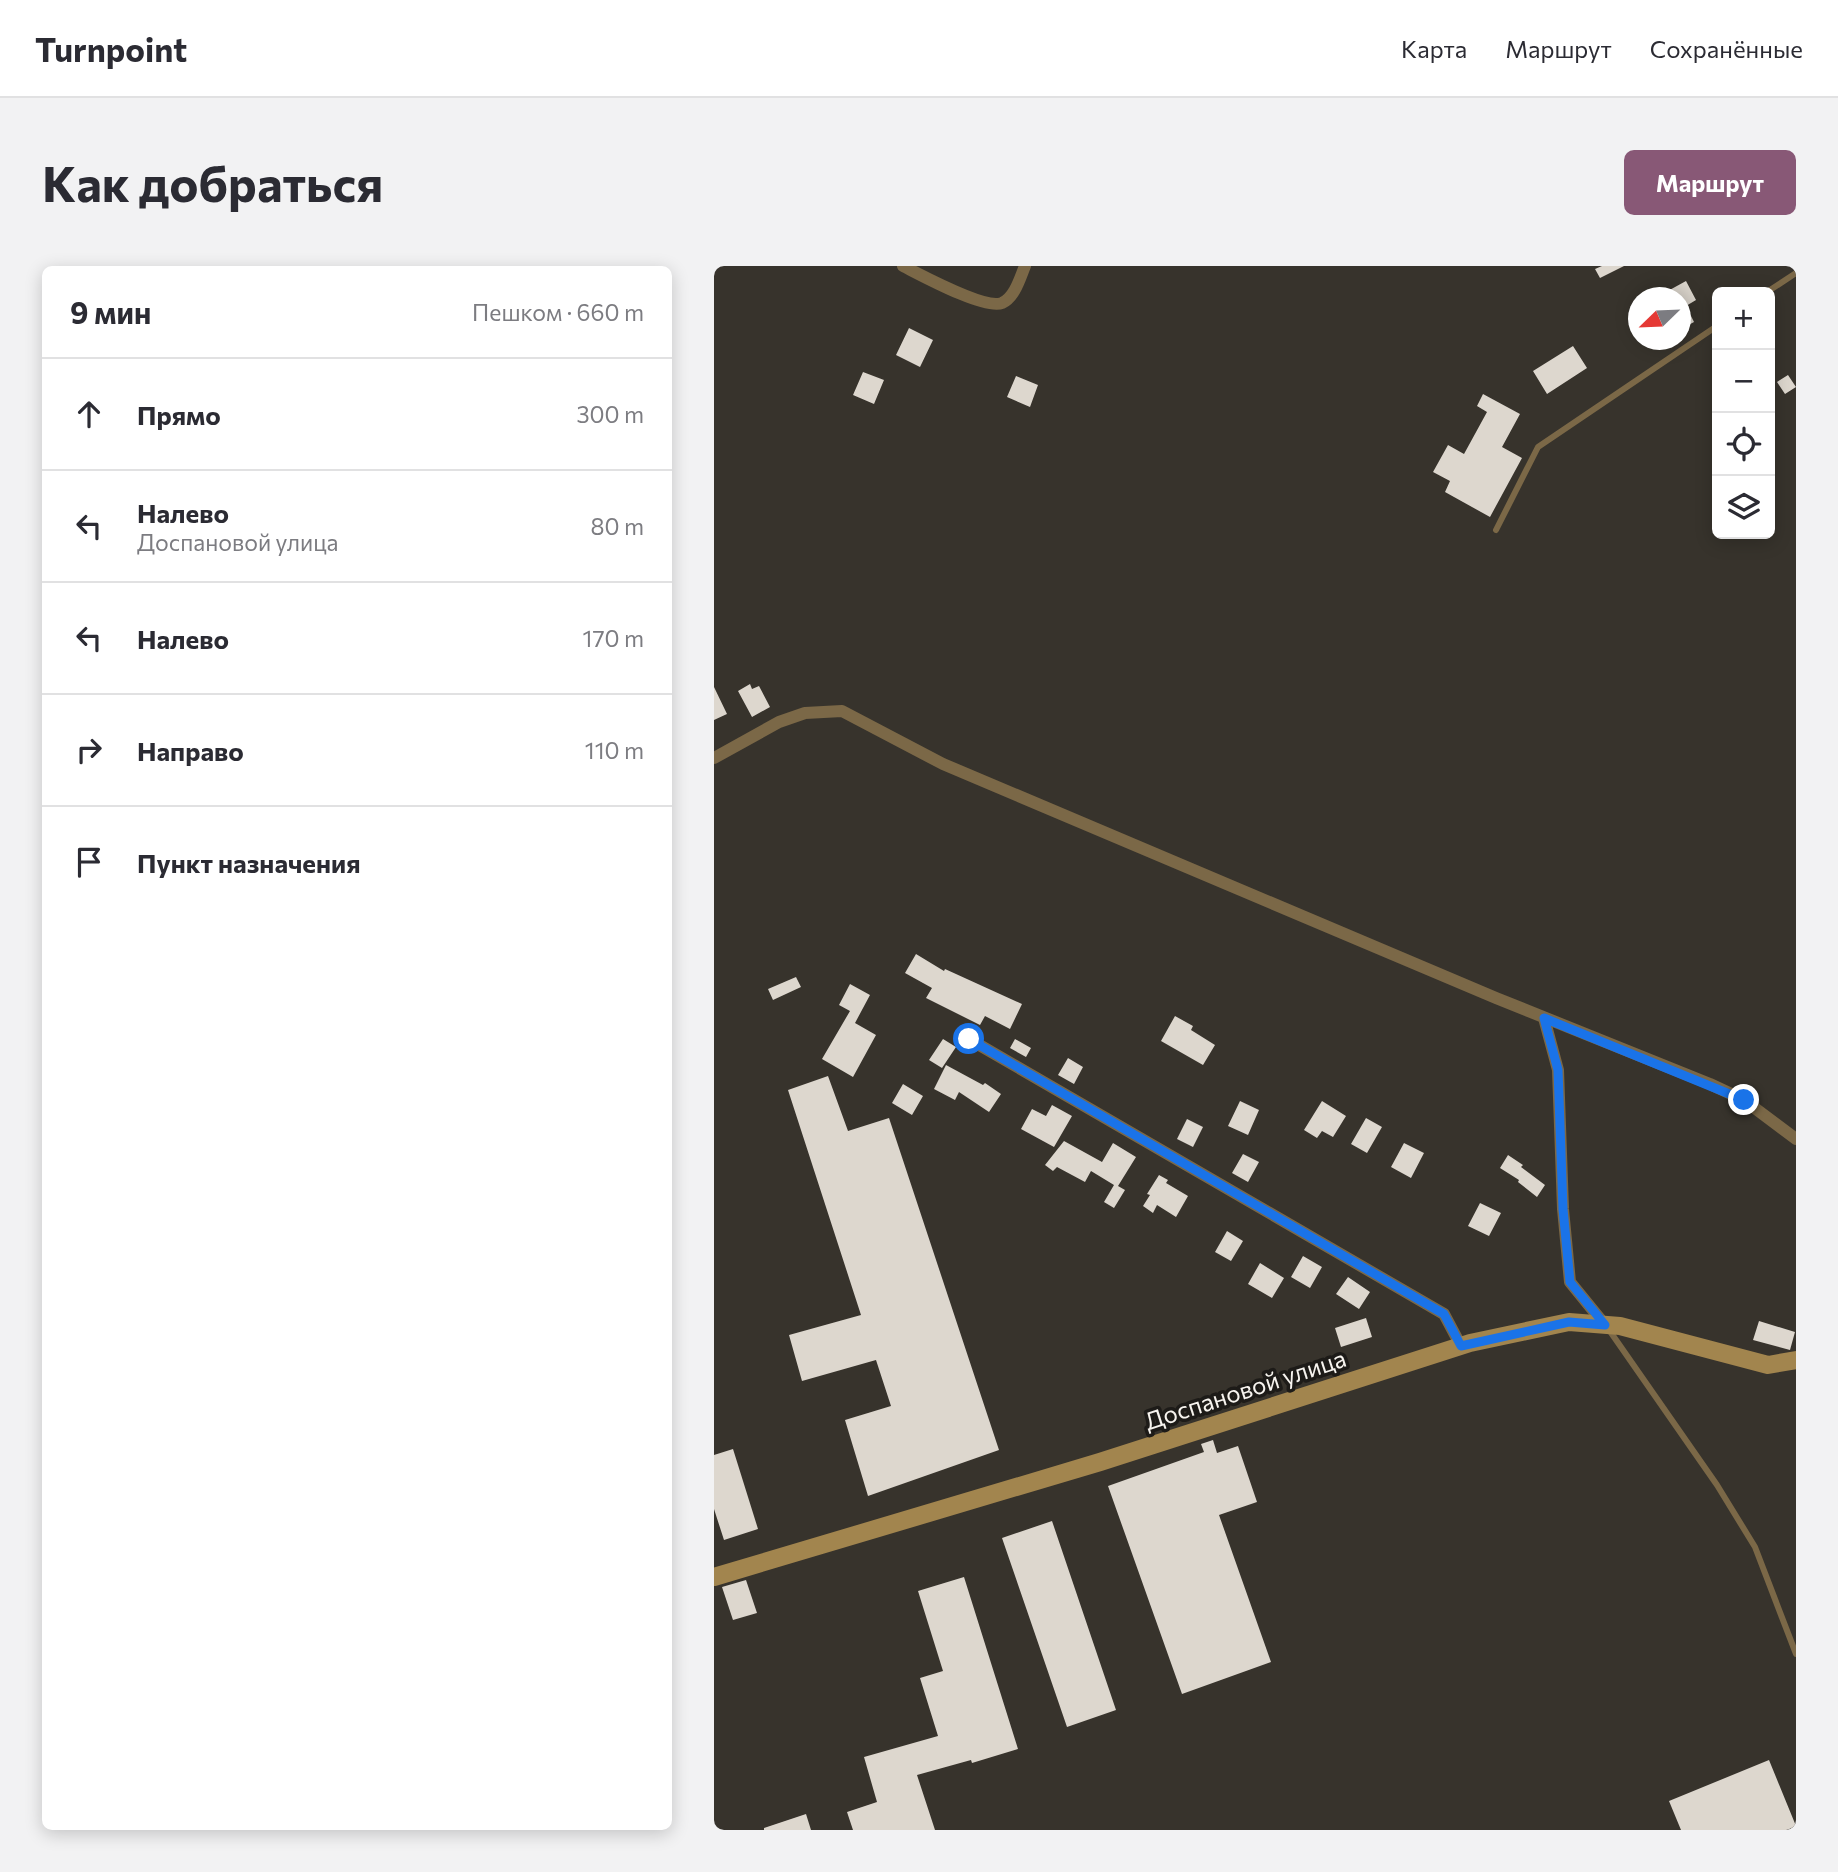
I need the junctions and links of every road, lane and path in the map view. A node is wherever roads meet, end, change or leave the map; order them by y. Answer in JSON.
{"nodes":[{"id":1,"x":903,"y":266,"type":"edge"},
{"id":2,"x":1025,"y":266,"type":"edge"},
{"id":3,"x":1796,"y":273,"type":"edge"},
{"id":4,"x":1775,"y":287,"type":"edge"},
{"id":5,"x":1712,"y":329,"type":"edge"},
{"id":6,"x":1496,"y":530,"type":"dead end"},
{"id":7,"x":718,"y":752,"type":"edge"},
{"id":8,"x":1544,"y":1018,"type":"junction"},
{"id":9,"x":969,"y":1039,"type":"dead end"},
{"id":10,"x":1796,"y":1139,"type":"edge"},
{"id":11,"x":1605,"y":1325,"type":"junction"},
{"id":12,"x":1461,"y":1346,"type":"junction"},
{"id":13,"x":1796,"y":1360,"type":"edge"},
{"id":14,"x":714,"y":1577,"type":"edge"},
{"id":15,"x":1796,"y":1654,"type":"edge"}],
"edges":[{"from":1,"to":2,"type":"street"},
{"from":3,"to":4,"type":"lane"},
{"from":5,"to":6,"type":"lane"},
{"from":7,"to":8,"type":"street"},
{"from":8,"to":10,"type":"street"},
{"from":8,"to":11,"type":"street"},
{"from":9,"to":12,"type":"street"},
{"from":11,"to":12,"type":"street","name":"Доспановой улица"},
{"from":11,"to":13,"type":"street","name":"Доспановой улица"},
{"from":11,"to":15,"type":"lane"},
{"from":12,"to":14,"type":"street","name":"Доспановой улица"}]}
